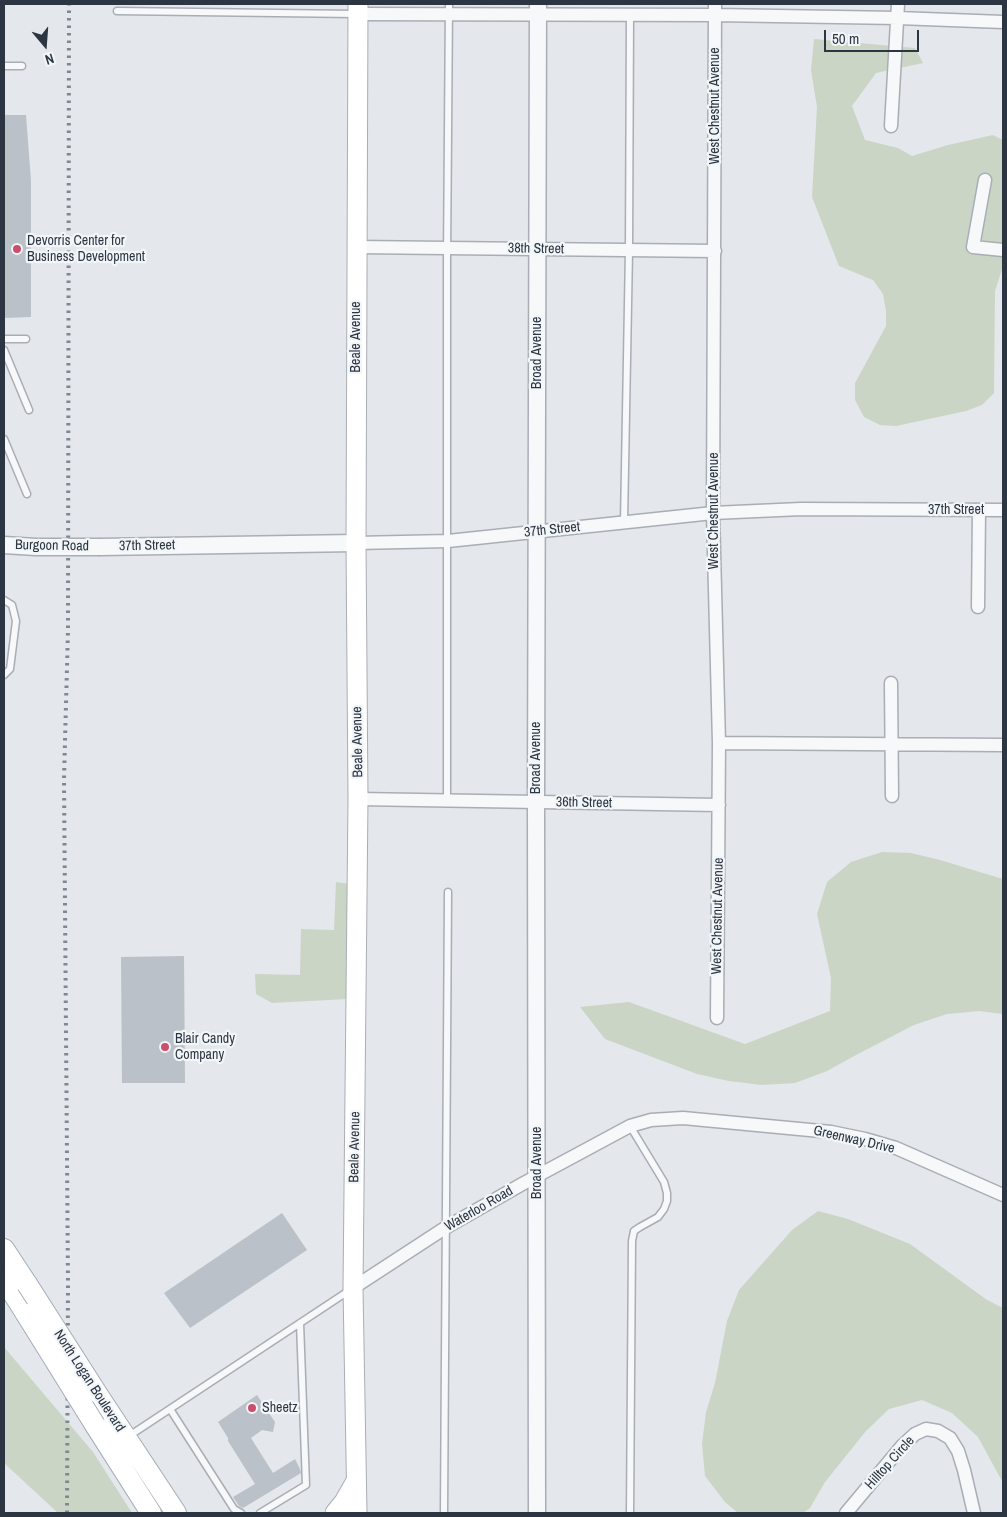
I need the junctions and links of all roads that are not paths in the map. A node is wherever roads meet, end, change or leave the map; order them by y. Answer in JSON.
{"nodes":[{"id":1,"x":898,"y":4,"type":"edge"},
{"id":2,"x":358,"y":9,"type":"edge"},
{"id":3,"x":450,"y":9,"type":"edge"},
{"id":4,"x":538,"y":9,"type":"edge"},
{"id":5,"x":715,"y":10,"type":"edge"},
{"id":6,"x":118,"y":11,"type":"dead end"},
{"id":7,"x":630,"y":15,"type":"junction"},
{"id":8,"x":898,"y":18,"type":"junction"},
{"id":9,"x":1003,"y":22,"type":"edge"},
{"id":10,"x":4,"y":66,"type":"edge"},
{"id":11,"x":22,"y":66,"type":"dead end"},
{"id":12,"x":891,"y":126,"type":"dead end"},
{"id":13,"x":985,"y":180,"type":"dead end"},
{"id":14,"x":356,"y":247,"type":"junction"},
{"id":15,"x":447,"y":248,"type":"junction"},
{"id":16,"x":536,"y":250,"type":"junction"},
{"id":17,"x":629,"y":250,"type":"junction"},
{"id":18,"x":1003,"y":250,"type":"edge"},
{"id":19,"x":715,"y":251,"type":"junction"},
{"id":20,"x":4,"y":338,"type":"edge"},
{"id":21,"x":26,"y":339,"type":"dead end"},
{"id":22,"x":4,"y":350,"type":"edge"},
{"id":23,"x":29,"y":410,"type":"dead end"},
{"id":24,"x":4,"y":439,"type":"edge"},
{"id":25,"x":27,"y":494,"type":"dead end"},
{"id":26,"x":979,"y":510,"type":"junction"},
{"id":27,"x":1003,"y":510,"type":"edge"},
{"id":28,"x":713,"y":513,"type":"junction"},
{"id":29,"x":624,"y":522,"type":"junction"},
{"id":30,"x":537,"y":531,"type":"junction"},
{"id":31,"x":448,"y":541,"type":"junction"},
{"id":32,"x":356,"y":543,"type":"junction"},
{"id":33,"x":4,"y":545,"type":"edge"},
{"id":34,"x":100,"y":547,"type":"joint"},
{"id":35,"x":4,"y":600,"type":"edge"},
{"id":36,"x":978,"y":607,"type":"dead end"},
{"id":37,"x":4,"y":675,"type":"edge"},
{"id":38,"x":891,"y":683,"type":"dead end"},
{"id":39,"x":719,"y":743,"type":"junction"},
{"id":40,"x":892,"y":745,"type":"junction"},
{"id":41,"x":1003,"y":745,"type":"edge"},
{"id":42,"x":892,"y":796,"type":"dead end"},
{"id":43,"x":358,"y":799,"type":"junction"},
{"id":44,"x":447,"y":800,"type":"junction"},
{"id":45,"x":536,"y":802,"type":"junction"},
{"id":46,"x":719,"y":805,"type":"junction"},
{"id":47,"x":448,"y":892,"type":"dead end"},
{"id":48,"x":717,"y":1018,"type":"dead end"},
{"id":49,"x":726,"y":1121,"type":"joint"},
{"id":50,"x":630,"y":1126,"type":"junction"},
{"id":51,"x":536,"y":1176,"type":"junction"},
{"id":52,"x":1003,"y":1195,"type":"edge"},
{"id":53,"x":445,"y":1228,"type":"junction"},
{"id":54,"x":4,"y":1249,"type":"edge"},
{"id":55,"x":4,"y":1279,"type":"edge"},
{"id":56,"x":353,"y":1288,"type":"junction"},
{"id":57,"x":300,"y":1323,"type":"junction"},
{"id":58,"x":170,"y":1409,"type":"junction"},
{"id":59,"x":126,"y":1438,"type":"junction"},
{"id":60,"x":357,"y":1480,"type":"junction"},
{"id":61,"x":151,"y":1513,"type":"edge"},
{"id":62,"x":176,"y":1513,"type":"edge"},
{"id":63,"x":241,"y":1513,"type":"edge"},
{"id":64,"x":260,"y":1513,"type":"edge"},
{"id":65,"x":335,"y":1513,"type":"edge"},
{"id":66,"x":350,"y":1513,"type":"edge"},
{"id":67,"x":357,"y":1513,"type":"edge"},
{"id":68,"x":444,"y":1513,"type":"edge"},
{"id":69,"x":537,"y":1513,"type":"edge"},
{"id":70,"x":630,"y":1513,"type":"edge"},
{"id":71,"x":846,"y":1513,"type":"edge"},
{"id":72,"x":974,"y":1513,"type":"edge"}],
"edges":[{"from":1,"to":8,"type":"street"},
{"from":2,"to":3,"type":"street"},
{"from":2,"to":6,"type":"lane"},
{"from":2,"to":14,"type":"main road","name":"Beale Avenue"},
{"from":3,"to":4,"type":"street"},
{"from":3,"to":15,"type":"lane"},
{"from":4,"to":7,"type":"street"},
{"from":4,"to":16,"type":"street","name":"Broad Avenue"},
{"from":5,"to":7,"type":"street"},
{"from":5,"to":8,"type":"street"},
{"from":5,"to":19,"type":"street","name":"West Chestnut Avenue"},
{"from":7,"to":17,"type":"lane"},
{"from":8,"to":9,"type":"street"},
{"from":8,"to":12,"type":"street"},
{"from":10,"to":11,"type":"lane"},
{"from":13,"to":18,"type":"street"},
{"from":14,"to":15,"type":"street","name":"38th Street"},
{"from":14,"to":32,"type":"main road","name":"Beale Avenue"},
{"from":15,"to":16,"type":"street","name":"38th Street"},
{"from":15,"to":31,"type":"lane"},
{"from":16,"to":17,"type":"street","name":"38th Street"},
{"from":16,"to":30,"type":"street","name":"Broad Avenue"},
{"from":17,"to":19,"type":"street","name":"38th Street"},
{"from":17,"to":29,"type":"lane"},
{"from":19,"to":28,"type":"street","name":"West Chestnut Avenue"},
{"from":20,"to":21,"type":"lane"},
{"from":22,"to":23,"type":"lane"},
{"from":24,"to":25,"type":"lane"},
{"from":26,"to":27,"type":"street","name":"37th Street"},
{"from":26,"to":28,"type":"street","name":"37th Street"},
{"from":26,"to":36,"type":"street"},
{"from":28,"to":29,"type":"street","name":"37th Street"},
{"from":28,"to":39,"type":"street","name":"West Chestnut Avenue"},
{"from":29,"to":30,"type":"street","name":"37th Street"},
{"from":30,"to":31,"type":"street","name":"37th Street"},
{"from":30,"to":45,"type":"street","name":"Broad Avenue"},
{"from":31,"to":32,"type":"street","name":"37th Street"},
{"from":31,"to":44,"type":"lane"},
{"from":32,"to":34,"type":"street","name":"37th Street"},
{"from":32,"to":43,"type":"main road","name":"Beale Avenue"},
{"from":33,"to":34,"type":"street","name":"Burgoon Road","bridge":true},
{"from":35,"to":37,"type":"lane"},
{"from":38,"to":40,"type":"street"},
{"from":39,"to":40,"type":"street"},
{"from":39,"to":46,"type":"street","name":"West Chestnut Avenue"},
{"from":40,"to":41,"type":"street"},
{"from":40,"to":42,"type":"street"},
{"from":43,"to":44,"type":"street","name":"36th Street"},
{"from":43,"to":56,"type":"main road","name":"Beale Avenue"},
{"from":44,"to":45,"type":"street","name":"36th Street"},
{"from":45,"to":46,"type":"street","name":"36th Street"},
{"from":45,"to":51,"type":"street","name":"Broad Avenue"},
{"from":46,"to":48,"type":"street","name":"West Chestnut Avenue"},
{"from":47,"to":53,"type":"lane"},
{"from":49,"to":50,"type":"street","name":"Waterloo Road"},
{"from":49,"to":52,"type":"street","name":"Greenway Drive"},
{"from":50,"to":51,"type":"street","name":"Waterloo Road"},
{"from":50,"to":70,"type":"lane"},
{"from":51,"to":53,"type":"street","name":"Waterloo Road"},
{"from":51,"to":69,"type":"street","name":"Broad Avenue"},
{"from":53,"to":56,"type":"street","name":"Waterloo Road"},
{"from":53,"to":68,"type":"lane"},
{"from":54,"to":59,"type":"main road","name":"North Logan Boulevard","bridge":true},
{"from":55,"to":61,"type":"main road","name":"North Logan Boulevard","bridge":true},
{"from":56,"to":57,"type":"lane"},
{"from":56,"to":60,"type":"main road","name":"Beale Avenue"},
{"from":57,"to":58,"type":"lane"},
{"from":57,"to":64,"type":"lane"},
{"from":58,"to":59,"type":"lane"},
{"from":58,"to":63,"type":"lane"},
{"from":59,"to":62,"type":"main road","name":"North Logan Boulevard"},
{"from":60,"to":65,"type":"main road"},
{"from":60,"to":66,"type":"main road","name":"Beale Avenue"},
{"from":60,"to":67,"type":"main road","name":"Beale Avenue"},
{"from":71,"to":72,"type":"street","name":"Hilltop Circle"}]}
